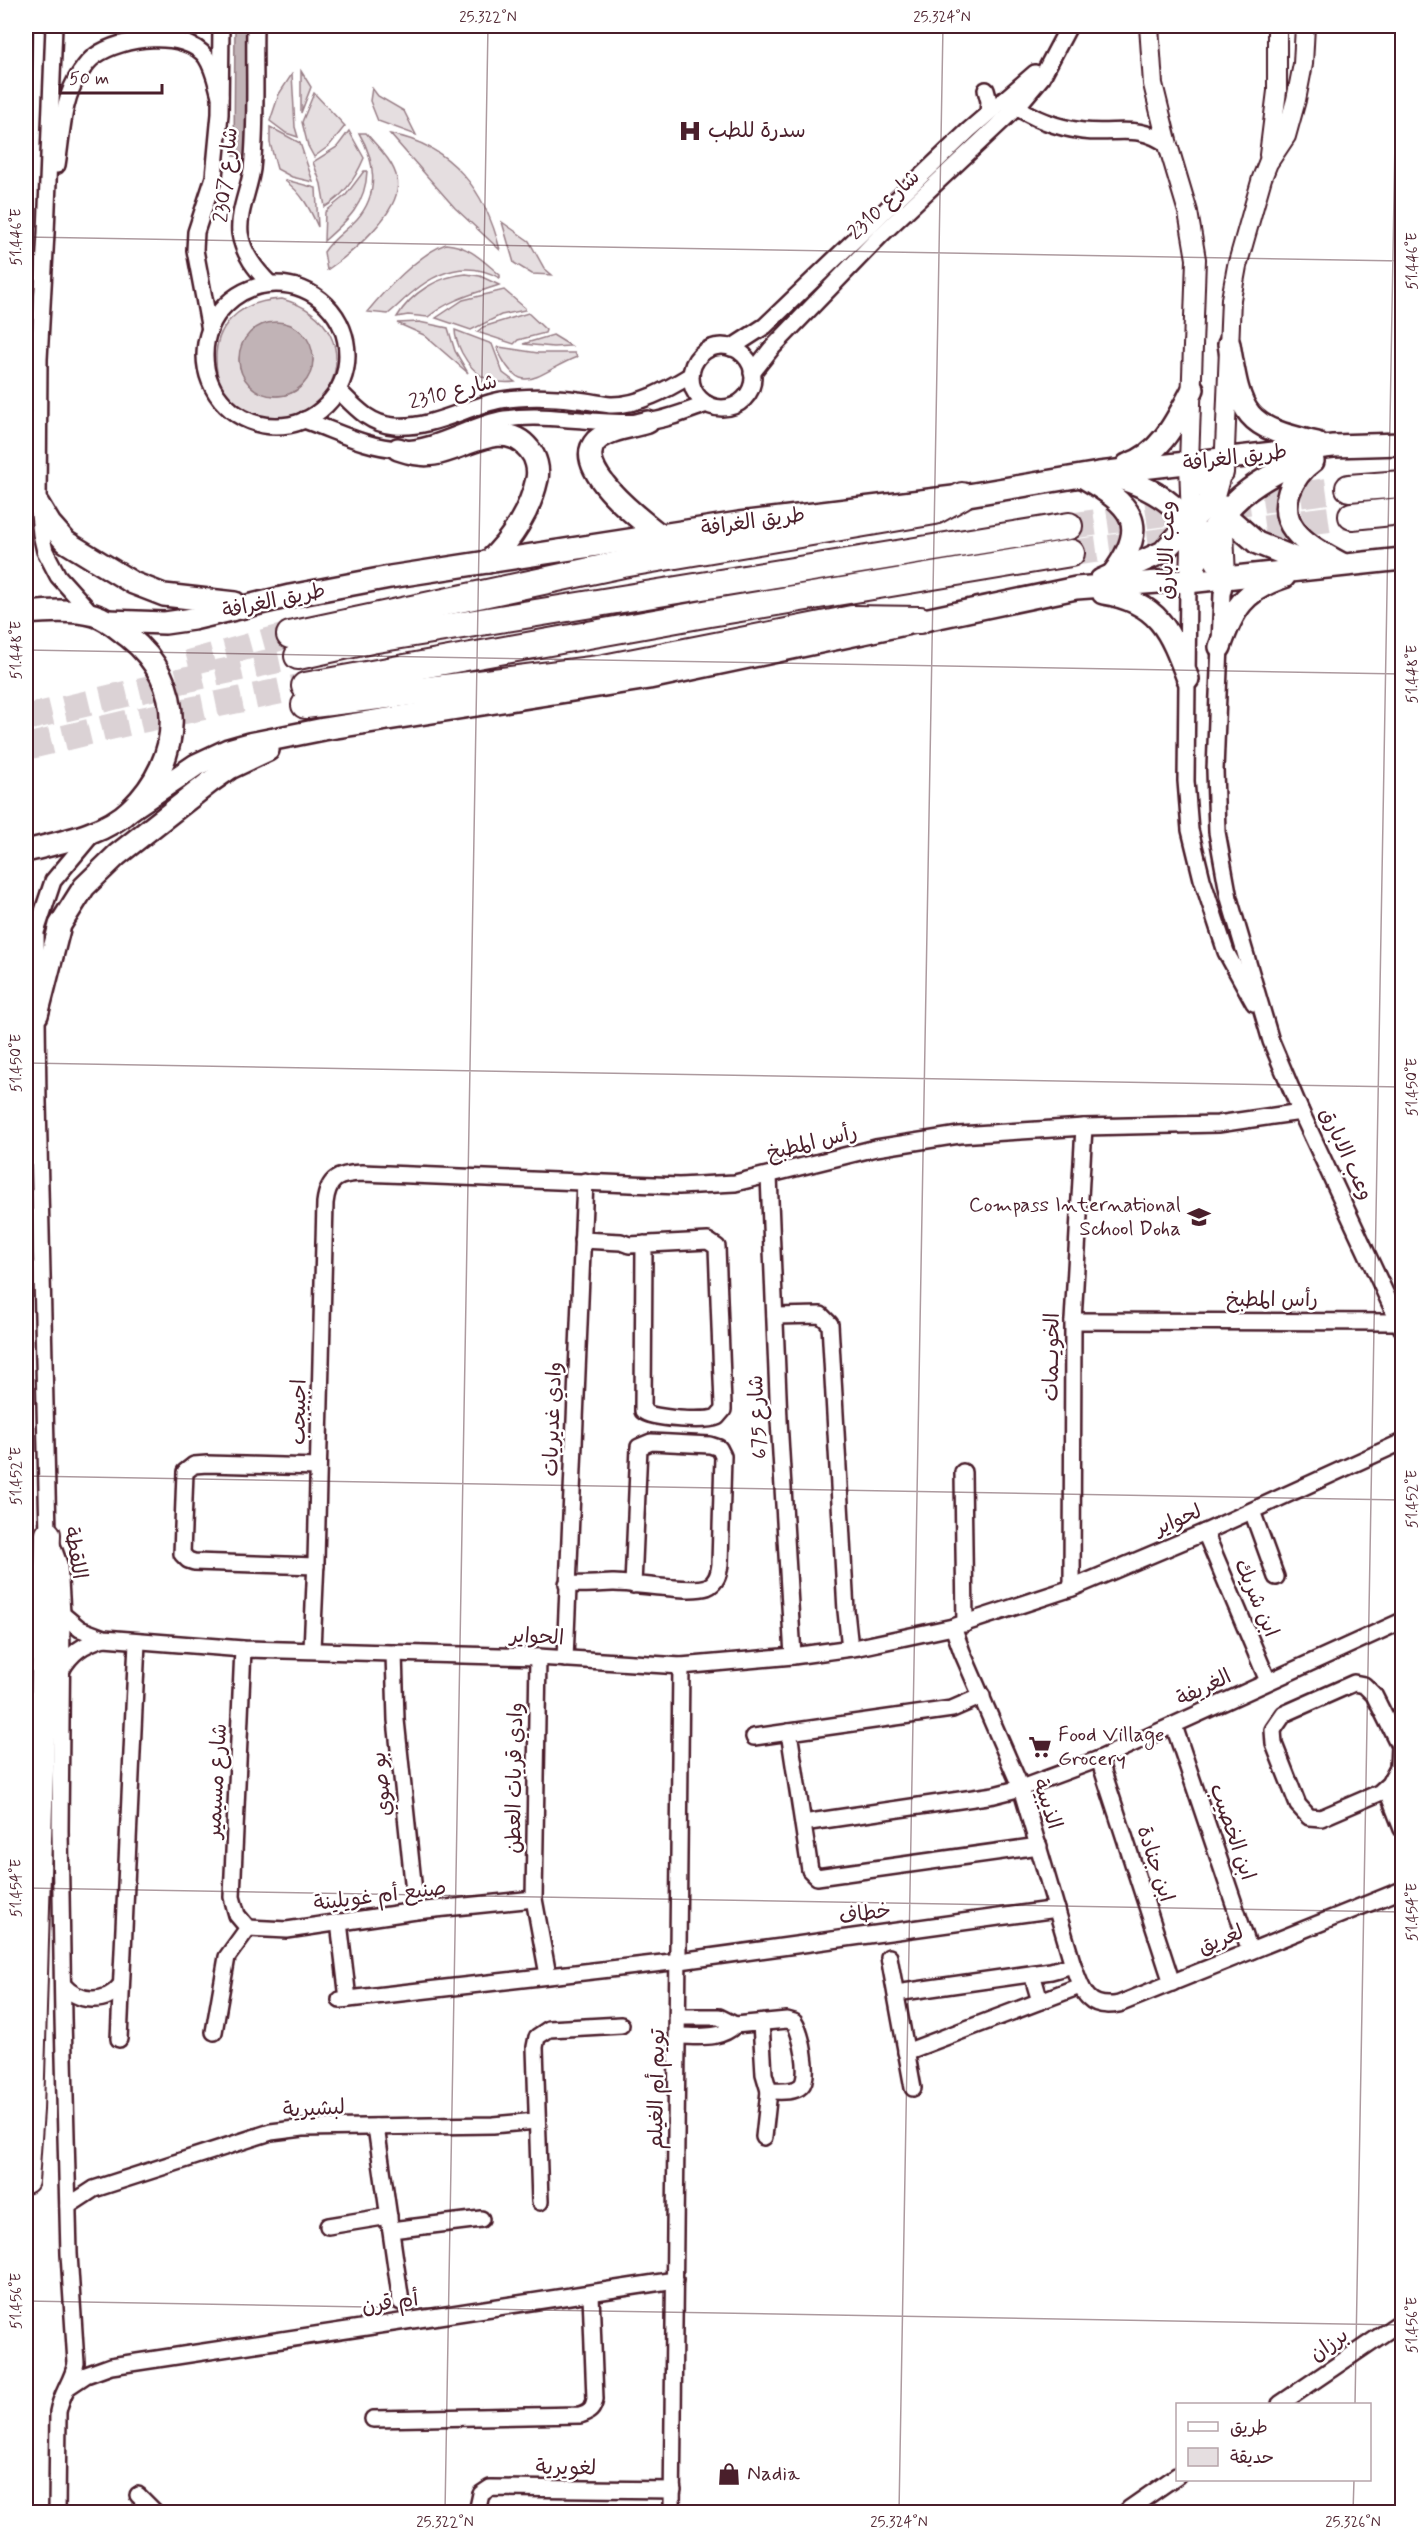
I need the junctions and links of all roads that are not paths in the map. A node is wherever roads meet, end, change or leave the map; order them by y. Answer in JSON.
{"nodes":[{"id":1,"x":54,"y":26,"type":"edge"},
{"id":2,"x":221,"y":26,"type":"edge"},
{"id":3,"x":255,"y":26,"type":"edge"},
{"id":4,"x":1069,"y":26,"type":"edge"},
{"id":5,"x":1149,"y":26,"type":"edge"},
{"id":6,"x":1277,"y":26,"type":"edge"},
{"id":7,"x":1305,"y":26,"type":"edge"},
{"id":8,"x":986,"y":90,"type":"dead end"},
{"id":9,"x":220,"y":96,"type":"junction"},
{"id":10,"x":1011,"y":102,"type":"junction"},
{"id":11,"x":988,"y":113,"type":"junction"},
{"id":12,"x":1168,"y":145,"type":"junction"},
{"id":13,"x":1268,"y":163,"type":"junction"},
{"id":14,"x":46,"y":233,"type":"junction"},
{"id":15,"x":270,"y":284,"type":"junction"},
{"id":16,"x":210,"y":330,"type":"junction"},
{"id":17,"x":1229,"y":344,"type":"junction"},
{"id":18,"x":731,"y":348,"type":"junction"},
{"id":19,"x":752,"y":373,"type":"junction"},
{"id":20,"x":691,"y":375,"type":"junction"},
{"id":21,"x":1193,"y":389,"type":"junction"},
{"id":22,"x":338,"y":390,"type":"junction"},
{"id":23,"x":707,"y":404,"type":"junction"},
{"id":24,"x":304,"y":420,"type":"junction"},
{"id":25,"x":648,"y":422,"type":"junction"},
{"id":26,"x":1402,"y":444,"type":"edge"},
{"id":27,"x":1333,"y":446,"type":"junction"},
{"id":28,"x":398,"y":448,"type":"junction"},
{"id":29,"x":1224,"y":459,"type":"junction"},
{"id":30,"x":1190,"y":463,"type":"junction"},
{"id":31,"x":1091,"y":475,"type":"junction"},
{"id":32,"x":1402,"y":484,"type":"edge"},
{"id":33,"x":1349,"y":488,"type":"tunnel mouth"},
{"id":34,"x":962,"y":496,"type":"junction"},
{"id":35,"x":38,"y":504,"type":"junction"},
{"id":36,"x":1218,"y":506,"type":"junction"},
{"id":37,"x":1402,"y":511,"type":"edge"},
{"id":38,"x":1352,"y":516,"type":"tunnel mouth"},
{"id":39,"x":1191,"y":522,"type":"junction"},
{"id":40,"x":1069,"y":526,"type":"tunnel mouth"},
{"id":41,"x":661,"y":536,"type":"junction"},
{"id":42,"x":1205,"y":543,"type":"junction"},
{"id":43,"x":1071,"y":553,"type":"tunnel mouth"},
{"id":44,"x":1402,"y":559,"type":"edge"},
{"id":45,"x":488,"y":562,"type":"junction"},
{"id":46,"x":1342,"y":564,"type":"junction"},
{"id":47,"x":1315,"y":567,"type":"junction"},
{"id":48,"x":1111,"y":577,"type":"junction"},
{"id":49,"x":1226,"y":577,"type":"junction"},
{"id":50,"x":1188,"y":582,"type":"junction"},
{"id":51,"x":1076,"y":588,"type":"junction"},
{"id":52,"x":254,"y":604,"type":"junction"},
{"id":53,"x":26,"y":613,"type":"edge"},
{"id":54,"x":100,"y":618,"type":"junction"},
{"id":55,"x":920,"y":620,"type":"junction"},
{"id":56,"x":1220,"y":647,"type":"junction"},
{"id":57,"x":1188,"y":680,"type":"junction"},
{"id":58,"x":324,"y":729,"type":"junction"},
{"id":59,"x":131,"y":809,"type":"junction"},
{"id":60,"x":95,"y":831,"type":"junction"},
{"id":61,"x":26,"y":851,"type":"edge"},
{"id":62,"x":37,"y":1015,"type":"junction"},
{"id":63,"x":1268,"y":1029,"type":"junction"},
{"id":64,"x":1301,"y":1112,"type":"junction"},
{"id":65,"x":1084,"y":1127,"type":"junction"},
{"id":66,"x":769,"y":1176,"type":"junction"},
{"id":67,"x":334,"y":1179,"type":"joint"},
{"id":68,"x":585,"y":1181,"type":"junction"},
{"id":69,"x":636,"y":1245,"type":"junction"},
{"id":70,"x":582,"y":1246,"type":"junction"},
{"id":71,"x":775,"y":1316,"type":"junction"},
{"id":72,"x":1073,"y":1321,"type":"junction"},
{"id":73,"x":1401,"y":1325,"type":"edge"},
{"id":74,"x":1402,"y":1443,"type":"edge"},
{"id":75,"x":318,"y":1467,"type":"junction"},
{"id":76,"x":963,"y":1472,"type":"dead end"},
{"id":77,"x":1252,"y":1511,"type":"junction"},
{"id":78,"x":1205,"y":1532,"type":"junction"},
{"id":79,"x":48,"y":1534,"type":"junction"},
{"id":80,"x":316,"y":1566,"type":"junction"},
{"id":81,"x":1276,"y":1577,"type":"dead end"},
{"id":82,"x":567,"y":1581,"type":"junction"},
{"id":83,"x":633,"y":1585,"type":"junction"},
{"id":84,"x":1072,"y":1588,"type":"junction"},
{"id":85,"x":62,"y":1614,"type":"junction"},
{"id":86,"x":1402,"y":1621,"type":"edge"},
{"id":87,"x":959,"y":1626,"type":"junction"},
{"id":88,"x":104,"y":1638,"type":"junction"},
{"id":89,"x":137,"y":1642,"type":"junction"},
{"id":90,"x":855,"y":1647,"type":"junction"},
{"id":91,"x":243,"y":1649,"type":"junction"},
{"id":92,"x":312,"y":1649,"type":"junction"},
{"id":93,"x":394,"y":1653,"type":"junction"},
{"id":94,"x":793,"y":1656,"type":"junction"},
{"id":95,"x":538,"y":1657,"type":"junction"},
{"id":96,"x":565,"y":1659,"type":"junction"},
{"id":97,"x":681,"y":1666,"type":"junction"},
{"id":98,"x":61,"y":1678,"type":"junction"},
{"id":99,"x":1268,"y":1681,"type":"junction"},
{"id":100,"x":982,"y":1696,"type":"junction"},
{"id":101,"x":1174,"y":1726,"type":"junction"},
{"id":102,"x":789,"y":1732,"type":"junction"},
{"id":103,"x":42,"y":1733,"type":"junction"},
{"id":104,"x":754,"y":1737,"type":"dead end"},
{"id":105,"x":1400,"y":1740,"type":"edge"},
{"id":106,"x":1099,"y":1759,"type":"junction"},
{"id":107,"x":1021,"y":1788,"type":"junction"},
{"id":108,"x":1386,"y":1788,"type":"junction"},
{"id":109,"x":803,"y":1823,"type":"junction"},
{"id":110,"x":1402,"y":1829,"type":"edge"},
{"id":111,"x":1039,"y":1846,"type":"junction"},
{"id":112,"x":1402,"y":1890,"type":"edge"},
{"id":113,"x":534,"y":1899,"type":"junction"},
{"id":114,"x":1057,"y":1909,"type":"junction"},
{"id":115,"x":416,"y":1911,"type":"junction"},
{"id":116,"x":339,"y":1922,"type":"junction"},
{"id":117,"x":248,"y":1928,"type":"junction"},
{"id":118,"x":1250,"y":1951,"type":"junction"},
{"id":119,"x":889,"y":1957,"type":"dead end"},
{"id":120,"x":680,"y":1961,"type":"junction"},
{"id":121,"x":1073,"y":1965,"type":"junction"},
{"id":122,"x":1032,"y":1974,"type":"junction"},
{"id":123,"x":548,"y":1975,"type":"junction"},
{"id":124,"x":1172,"y":1983,"type":"junction"},
{"id":125,"x":63,"y":1984,"type":"junction"},
{"id":126,"x":120,"y":1986,"type":"junction"},
{"id":127,"x":1080,"y":1986,"type":"junction"},
{"id":128,"x":896,"y":1993,"type":"junction"},
{"id":129,"x":1040,"y":2001,"type":"junction"},
{"id":130,"x":92,"y":2002,"type":"junction"},
{"id":131,"x":119,"y":2012,"type":"junction"},
{"id":132,"x":679,"y":2017,"type":"junction"},
{"id":133,"x":63,"y":2018,"type":"junction"},
{"id":134,"x":761,"y":2023,"type":"junction"},
{"id":135,"x":621,"y":2025,"type":"dead end"},
{"id":136,"x":735,"y":2025,"type":"junction"},
{"id":137,"x":214,"y":2032,"type":"dead end"},
{"id":138,"x":679,"y":2036,"type":"junction"},
{"id":139,"x":119,"y":2039,"type":"dead end"},
{"id":140,"x":906,"y":2052,"type":"junction"},
{"id":141,"x":913,"y":2088,"type":"dead end"},
{"id":142,"x":769,"y":2091,"type":"junction"},
{"id":143,"x":536,"y":2121,"type":"junction"},
{"id":144,"x":376,"y":2127,"type":"junction"},
{"id":145,"x":765,"y":2137,"type":"dead end"},
{"id":146,"x":66,"y":2175,"type":"junction"},
{"id":147,"x":26,"y":2181,"type":"edge"},
{"id":148,"x":101,"y":2187,"type":"junction"},
{"id":149,"x":540,"y":2202,"type":"dead end"},
{"id":150,"x":68,"y":2206,"type":"junction"},
{"id":151,"x":481,"y":2219,"type":"dead end"},
{"id":152,"x":390,"y":2223,"type":"junction"},
{"id":153,"x":328,"y":2226,"type":"dead end"},
{"id":154,"x":675,"y":2280,"type":"junction"},
{"id":155,"x":591,"y":2294,"type":"junction"},
{"id":156,"x":401,"y":2302,"type":"dead end"},
{"id":157,"x":1402,"y":2321,"type":"edge"},
{"id":158,"x":75,"y":2342,"type":"junction"},
{"id":159,"x":111,"y":2366,"type":"junction"},
{"id":160,"x":66,"y":2389,"type":"junction"},
{"id":161,"x":1281,"y":2403,"type":"edge"},
{"id":162,"x":373,"y":2419,"type":"dead end"},
{"id":163,"x":1176,"y":2476,"type":"edge"},
{"id":164,"x":673,"y":2490,"type":"junction"},
{"id":165,"x":138,"y":2494,"type":"dead end"},
{"id":166,"x":1129,"y":2509,"type":"dead end"},
{"id":167,"x":57,"y":2512,"type":"edge"},
{"id":168,"x":154,"y":2512,"type":"edge"},
{"id":169,"x":477,"y":2512,"type":"edge"},
{"id":170,"x":672,"y":2512,"type":"edge"}],
"edges":[{"from":1,"to":14,"type":"street"},
{"from":2,"to":9,"type":"street","name":"شارع 2307"},
{"from":3,"to":15,"type":"street","name":"شارع 2307"},
{"from":4,"to":10,"type":"street","name":"شارع 2310"},
{"from":5,"to":12,"type":"street","name":"وعب الابارق"},
{"from":6,"to":13,"type":"street"},
{"from":7,"to":13,"type":"street"},
{"from":8,"to":11,"type":"street"},
{"from":9,"to":14,"type":"street","name":"شارع 2307"},
{"from":9,"to":16,"type":"street","name":"شارع 2307"},
{"from":10,"to":11,"type":"street","name":"شارع 2310"},
{"from":10,"to":12,"type":"street"},
{"from":10,"to":19,"type":"street","name":"شارع 2310"},
{"from":11,"to":18,"type":"street","name":"شارع 2310"},
{"from":12,"to":21,"type":"street","name":"وعب الابارق"},
{"from":13,"to":17,"type":"street"},
{"from":14,"to":35,"type":"street"},
{"from":15,"to":16,"type":"street"},
{"from":15,"to":22,"type":"street"},
{"from":16,"to":24,"type":"street"},
{"from":17,"to":27,"type":"main road"},
{"from":17,"to":29,"type":"street"},
{"from":18,"to":19,"type":"street"},
{"from":18,"to":20,"type":"street"},
{"from":19,"to":23,"type":"street"},
{"from":20,"to":22,"type":"street","name":"شارع 2310"},
{"from":20,"to":23,"type":"street"},
{"from":21,"to":30,"type":"street","name":"وعب الابارق"},
{"from":21,"to":31,"type":"main road"},
{"from":22,"to":24,"type":"street"},
{"from":23,"to":25,"type":"street","name":"شارع 2310"},
{"from":24,"to":28,"type":"street","name":"شارع 2310"},
{"from":25,"to":28,"type":"street","name":"شارع 2310"},
{"from":25,"to":41,"type":"main road"},
{"from":26,"to":27,"type":"main road","name":"طريق الغرافة"},
{"from":27,"to":29,"type":"main road","name":"طريق الغرافة"},
{"from":27,"to":36,"type":"main road"},
{"from":27,"to":46,"type":"main road"},
{"from":28,"to":45,"type":"main road"},
{"from":29,"to":30,"type":"main road","name":"طريق الغرافة"},
{"from":29,"to":36,"type":"main road"},
{"from":30,"to":31,"type":"main road","name":"طريق الغرافة"},
{"from":30,"to":36,"type":"main road"},
{"from":30,"to":39,"type":"street","name":"وعب الابارق"},
{"from":31,"to":34,"type":"main road","name":"طريق الغرافة"},
{"from":31,"to":39,"type":"main road"},
{"from":31,"to":48,"type":"main road"},
{"from":32,"to":33,"type":"highway"},
{"from":34,"to":40,"type":"highway"},
{"from":34,"to":41,"type":"main road","name":"طريق الغرافة"},
{"from":35,"to":52,"type":"main road"},
{"from":35,"to":54,"type":"street"},
{"from":36,"to":39,"type":"main road"},
{"from":36,"to":42,"type":"main road"},
{"from":36,"to":47,"type":"main road"},
{"from":36,"to":49,"type":"street","name":"وعب الابارق"},
{"from":37,"to":38,"type":"highway"},
{"from":39,"to":42,"type":"main road"},
{"from":39,"to":48,"type":"main road"},
{"from":39,"to":50,"type":"street","name":"وعب الابارق"},
{"from":41,"to":45,"type":"main road","name":"طريق الغرافة"},
{"from":42,"to":49,"type":"main road"},
{"from":42,"to":50,"type":"main road"},
{"from":43,"to":55,"type":"highway"},
{"from":44,"to":46,"type":"main road"},
{"from":45,"to":52,"type":"main road","name":"طريق الغرافة"},
{"from":46,"to":47,"type":"main road"},
{"from":47,"to":49,"type":"main road"},
{"from":47,"to":56,"type":"main road"},
{"from":48,"to":51,"type":"main road"},
{"from":49,"to":50,"type":"main road"},
{"from":49,"to":56,"type":"street","name":"وعب الابارق"},
{"from":50,"to":51,"type":"main road"},
{"from":50,"to":57,"type":"street","name":"وعب الابارق"},
{"from":51,"to":55,"type":"main road"},
{"from":51,"to":57,"type":"main road"},
{"from":52,"to":54,"type":"main road","name":"طريق الغرافة"},
{"from":53,"to":54,"type":"main road","name":"طريق الغرافة"},
{"from":54,"to":59,"type":"main road"},
{"from":55,"to":58,"type":"main road"},
{"from":56,"to":63,"type":"street","name":"وعب الابارق"},
{"from":57,"to":63,"type":"street","name":"وعب الابارق"},
{"from":58,"to":59,"type":"main road"},
{"from":58,"to":62,"type":"main road"},
{"from":59,"to":60,"type":"main road"},
{"from":60,"to":61,"type":"main road"},
{"from":60,"to":62,"type":"street","name":"اللقطة"},
{"from":62,"to":79,"type":"street","name":"اللقطة"},
{"from":63,"to":64,"type":"street","name":"وعب الابارق"},
{"from":64,"to":65,"type":"street","name":"رأس المطبخ"},
{"from":64,"to":73,"type":"street","name":"وعب الابارق"},
{"from":65,"to":66,"type":"street","name":"رأس المطبخ"},
{"from":65,"to":72,"type":"street","name":"الخويــمات"},
{"from":66,"to":68,"type":"street","name":"رأس المطبخ"},
{"from":66,"to":71,"type":"street","name":"شارع 675"},
{"from":67,"to":68,"type":"street","name":"رأس المطبخ"},
{"from":67,"to":75,"type":"street","name":"اجبيجب"},
{"from":68,"to":70,"type":"street","name":"وادي غديريات"},
{"from":69,"to":69,"type":"street"},
{"from":69,"to":70,"type":"street"},
{"from":70,"to":82,"type":"street","name":"وادي غديريات"},
{"from":71,"to":90,"type":"street"},
{"from":71,"to":94,"type":"street","name":"شارع 675"},
{"from":72,"to":73,"type":"street","name":"رأس المطبخ"},
{"from":72,"to":84,"type":"street","name":"الخويــمات"},
{"from":74,"to":77,"type":"street","name":"لحواير"},
{"from":75,"to":80,"type":"street","name":"اجبيجب"},
{"from":75,"to":80,"type":"street"},
{"from":76,"to":87,"type":"street","name":"الذيبية"},
{"from":77,"to":78,"type":"street","name":"لحواير"},
{"from":77,"to":81,"type":"street"},
{"from":78,"to":84,"type":"street","name":"لحواير"},
{"from":78,"to":99,"type":"street","name":"ابن شريك"},
{"from":79,"to":85,"type":"street","name":"اللقطة"},
{"from":79,"to":103,"type":"main road"},
{"from":80,"to":92,"type":"street","name":"اجبيجب"},
{"from":82,"to":83,"type":"street"},
{"from":82,"to":96,"type":"street","name":"وادي غديريات"},
{"from":83,"to":83,"type":"street"},
{"from":84,"to":87,"type":"street","name":"لحواير"},
{"from":85,"to":88,"type":"street","name":"الحواير"},
{"from":85,"to":98,"type":"street","name":"اللقطة"},
{"from":86,"to":99,"type":"street","name":"الغريفة"},
{"from":87,"to":90,"type":"street","name":"الحواير"},
{"from":87,"to":100,"type":"street","name":"الذيبية"},
{"from":88,"to":89,"type":"street","name":"الحواير"},
{"from":88,"to":98,"type":"street"},
{"from":89,"to":91,"type":"street","name":"الحواير"},
{"from":89,"to":126,"type":"street"},
{"from":90,"to":94,"type":"street","name":"الحواير"},
{"from":91,"to":92,"type":"street","name":"الحواير"},
{"from":91,"to":117,"type":"street","name":"شارع مسيمير"},
{"from":92,"to":93,"type":"street","name":"الحواير"},
{"from":93,"to":95,"type":"street","name":"الحواير"},
{"from":93,"to":115,"type":"street","name":"بو صوي"},
{"from":94,"to":97,"type":"street","name":"الحواير"},
{"from":95,"to":96,"type":"street","name":"الحواير"},
{"from":95,"to":113,"type":"street","name":"وادي قريات العطن"},
{"from":96,"to":97,"type":"street","name":"الحواير"},
{"from":97,"to":120,"type":"street","name":"تويم أم الغيلم"},
{"from":98,"to":103,"type":"main road"},
{"from":98,"to":125,"type":"street","name":"اللقطة"},
{"from":99,"to":101,"type":"street","name":"الغريفة"},
{"from":100,"to":102,"type":"street"},
{"from":100,"to":107,"type":"street","name":"الذيبية"},
{"from":101,"to":106,"type":"street","name":"الغريفة"},
{"from":101,"to":118,"type":"street","name":"ابن الخصيب"},
{"from":102,"to":104,"type":"street"},
{"from":102,"to":109,"type":"street"},
{"from":103,"to":147,"type":"main road"},
{"from":105,"to":108,"type":"street"},
{"from":105,"to":108,"type":"street"},
{"from":106,"to":107,"type":"street","name":"الغريفة"},
{"from":106,"to":124,"type":"street","name":"ابن جنادة"},
{"from":107,"to":109,"type":"street","name":"الغريفة"},
{"from":107,"to":111,"type":"street","name":"الذيبية"},
{"from":108,"to":110,"type":"street"},
{"from":109,"to":111,"type":"street"},
{"from":111,"to":114,"type":"street","name":"الذيبية"},
{"from":112,"to":118,"type":"street","name":"لعريق"},
{"from":113,"to":115,"type":"street","name":"صنيع أم غويلينة"},
{"from":113,"to":123,"type":"street"},
{"from":114,"to":120,"type":"street","name":"خطاف"},
{"from":114,"to":121,"type":"street","name":"الذيبية"},
{"from":115,"to":116,"type":"street","name":"صنيع أم غويلينة"},
{"from":116,"to":117,"type":"street","name":"صنيع أم غويلينة"},
{"from":116,"to":123,"type":"street"},
{"from":117,"to":137,"type":"street"},
{"from":118,"to":124,"type":"street","name":"لعريق"},
{"from":119,"to":128,"type":"street"},
{"from":120,"to":123,"type":"street"},
{"from":120,"to":132,"type":"street","name":"تويم أم الغيلم"},
{"from":121,"to":122,"type":"street"},
{"from":121,"to":127,"type":"street"},
{"from":122,"to":128,"type":"street"},
{"from":122,"to":129,"type":"street"},
{"from":124,"to":127,"type":"street","name":"لعريق"},
{"from":125,"to":130,"type":"street"},
{"from":125,"to":133,"type":"street","name":"اللقطة"},
{"from":126,"to":130,"type":"street"},
{"from":126,"to":131,"type":"street"},
{"from":127,"to":129,"type":"street"},
{"from":128,"to":140,"type":"street"},
{"from":129,"to":140,"type":"street"},
{"from":130,"to":131,"type":"street"},
{"from":130,"to":133,"type":"street"},
{"from":131,"to":139,"type":"street"},
{"from":132,"to":136,"type":"street"},
{"from":132,"to":138,"type":"street","name":"تويم أم الغيلم"},
{"from":133,"to":146,"type":"street","name":"اللقطة"},
{"from":134,"to":136,"type":"street"},
{"from":134,"to":142,"type":"street"},
{"from":134,"to":142,"type":"street"},
{"from":135,"to":143,"type":"street"},
{"from":136,"to":138,"type":"street"},
{"from":138,"to":154,"type":"street","name":"تويم أم الغيلم"},
{"from":140,"to":141,"type":"street"},
{"from":142,"to":145,"type":"street"},
{"from":143,"to":144,"type":"street","name":"لبشيرية"},
{"from":143,"to":149,"type":"street"},
{"from":144,"to":148,"type":"street","name":"لبشيرية"},
{"from":144,"to":152,"type":"street"},
{"from":146,"to":148,"type":"street"},
{"from":146,"to":150,"type":"street","name":"اللقطة"},
{"from":148,"to":150,"type":"street","name":"لبشيرية"},
{"from":150,"to":158,"type":"street","name":"اللقطة"},
{"from":151,"to":152,"type":"street"},
{"from":152,"to":153,"type":"street"},
{"from":152,"to":156,"type":"street"},
{"from":154,"to":155,"type":"street","name":"أم قرن"},
{"from":154,"to":164,"type":"street","name":"تويم أم الغيلم"},
{"from":155,"to":159,"type":"street","name":"أم قرن"},
{"from":155,"to":162,"type":"street"},
{"from":157,"to":161,"type":"street","name":"برزان"},
{"from":158,"to":159,"type":"street"},
{"from":158,"to":160,"type":"street","name":"اللقطة"},
{"from":159,"to":160,"type":"street","name":"أم قرن"},
{"from":160,"to":167,"type":"street","name":"اللقطة"},
{"from":163,"to":166,"type":"street"},
{"from":164,"to":169,"type":"street","name":"لغويرية"},
{"from":164,"to":170,"type":"street","name":"تويم أم الغيلم"},
{"from":165,"to":168,"type":"street"}]}
